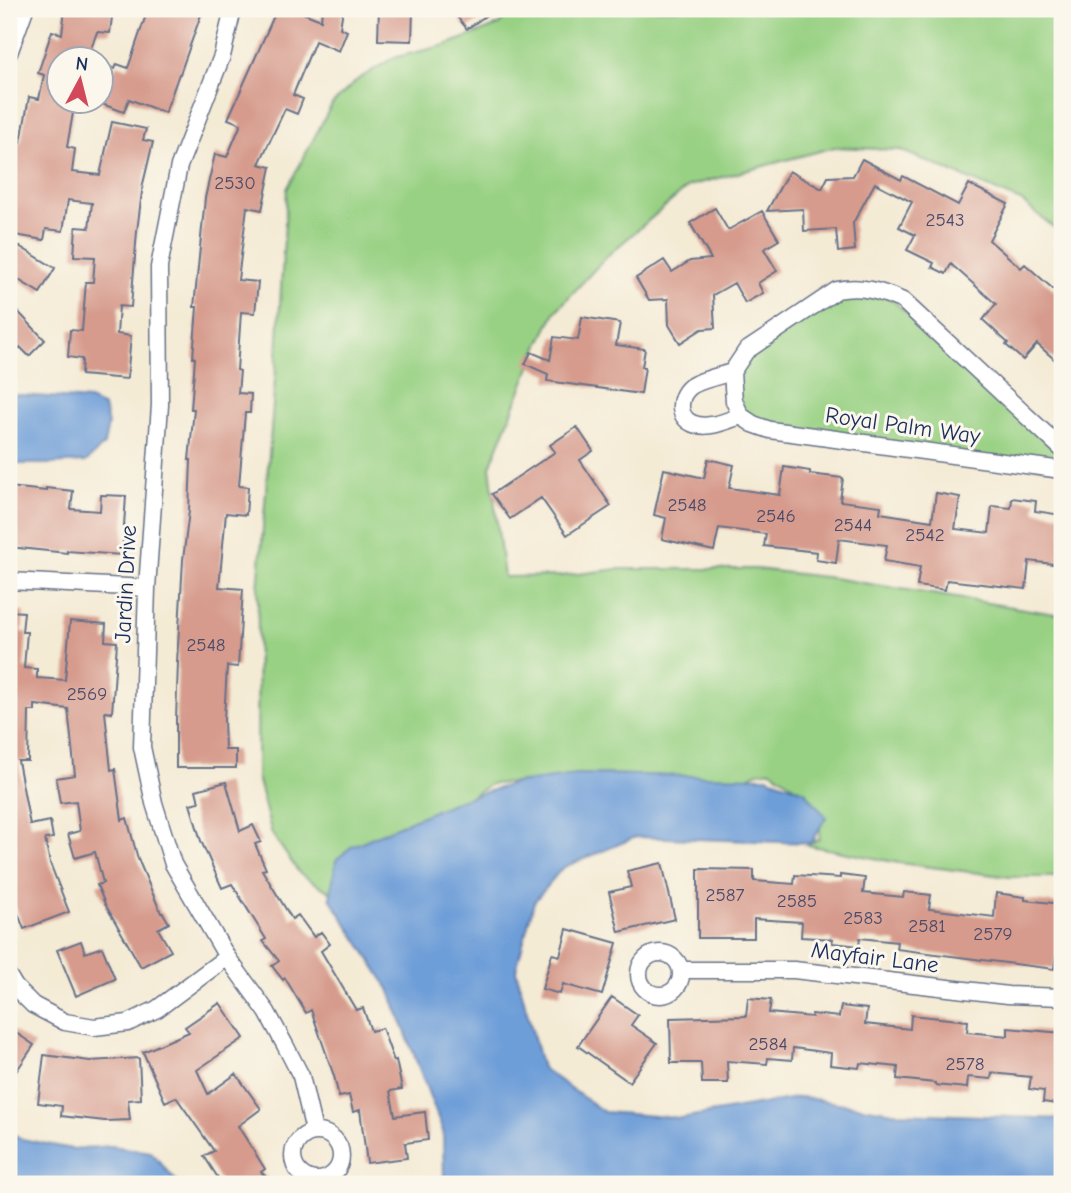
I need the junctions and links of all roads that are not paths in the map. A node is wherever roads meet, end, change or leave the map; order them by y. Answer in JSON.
{"nodes":[{"id":1,"x":25,"y":9,"type":"edge"},
{"id":2,"x":233,"y":9,"type":"edge"},
{"id":3,"x":9,"y":53,"type":"edge"},
{"id":4,"x":732,"y":372,"type":"junction"},
{"id":5,"x":741,"y":415,"type":"junction"},
{"id":6,"x":1062,"y":449,"type":"edge"},
{"id":7,"x":1062,"y":470,"type":"edge"},
{"id":8,"x":9,"y":581,"type":"edge"},
{"id":9,"x":147,"y":588,"type":"junction"},
{"id":10,"x":227,"y":957,"type":"junction"},
{"id":11,"x":681,"y":970,"type":"dead end"},
{"id":12,"x":9,"y":977,"type":"edge"},
{"id":13,"x":1062,"y":997,"type":"edge"},
{"id":14,"x":314,"y":1131,"type":"dead end"}],
"edges":[{"from":1,"to":3,"type":"street"},
{"from":2,"to":9,"type":"street","name":"Jardin Drive"},
{"from":4,"to":5,"type":"street"},
{"from":4,"to":5,"type":"street"},
{"from":4,"to":6,"type":"street"},
{"from":5,"to":7,"type":"street","name":"Royal Palm Way"},
{"from":8,"to":9,"type":"street"},
{"from":9,"to":10,"type":"street","name":"Jardin Drive"},
{"from":10,"to":12,"type":"street"},
{"from":10,"to":14,"type":"street","name":"Jardin Drive"},
{"from":11,"to":13,"type":"street","name":"Mayfair Lane"}]}
